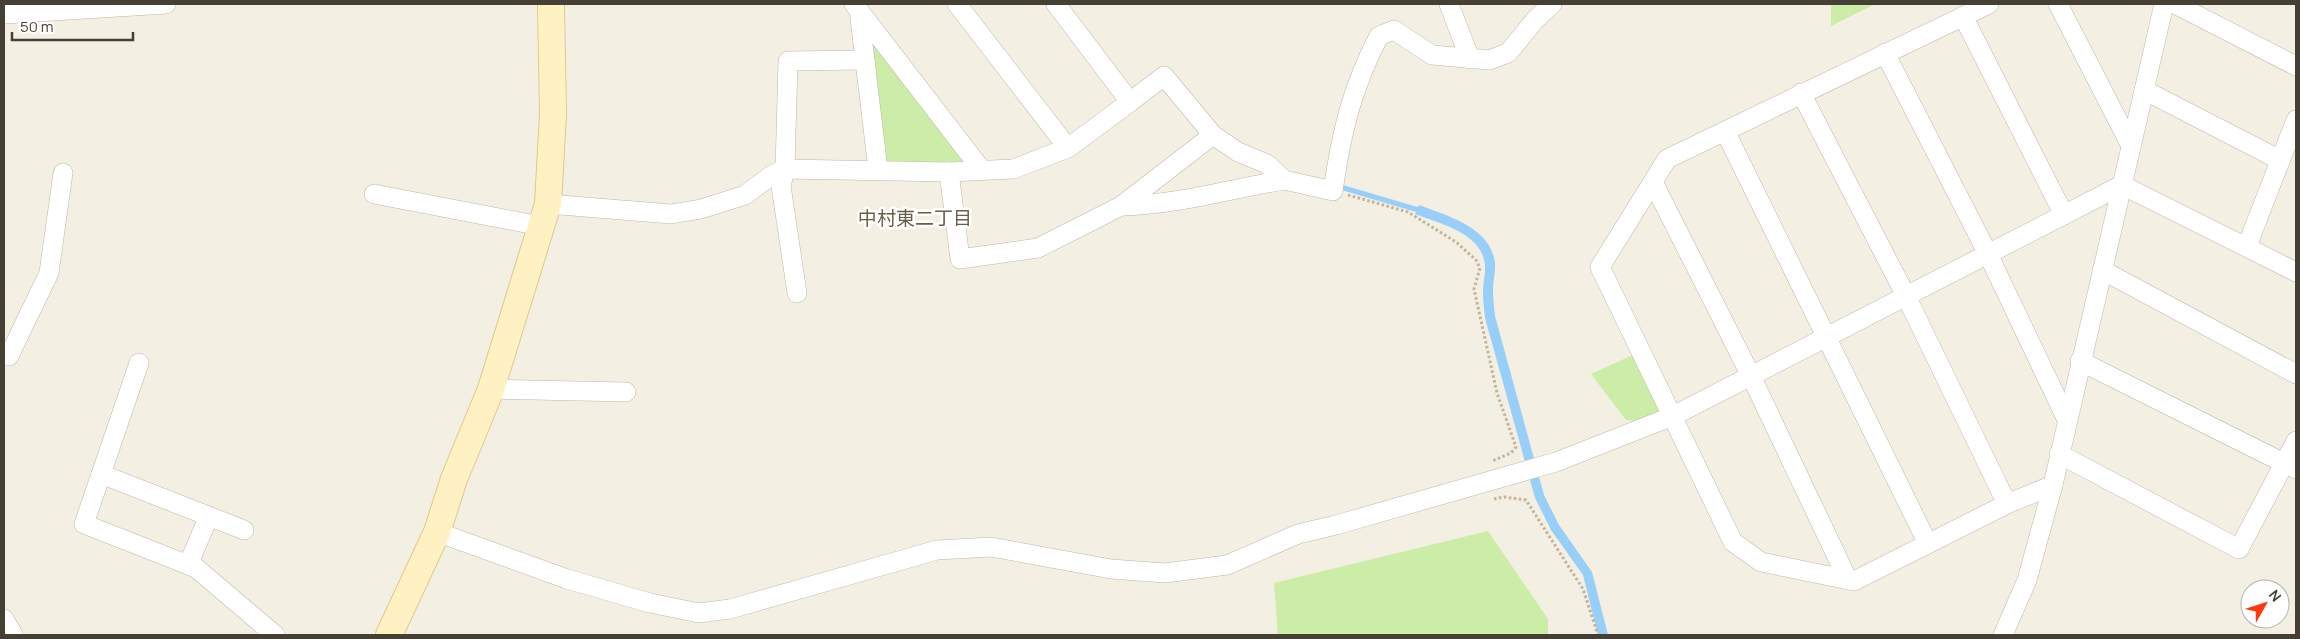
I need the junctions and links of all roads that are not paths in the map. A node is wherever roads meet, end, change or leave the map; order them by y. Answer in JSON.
{"nodes":[{"id":1,"x":166,"y":4,"type":"edge"},
{"id":2,"x":551,"y":4,"type":"edge"},
{"id":3,"x":957,"y":4,"type":"edge"},
{"id":4,"x":1056,"y":4,"type":"edge"},
{"id":5,"x":1449,"y":4,"type":"edge"},
{"id":6,"x":1552,"y":4,"type":"edge"},
{"id":7,"x":1989,"y":4,"type":"edge"},
{"id":8,"x":2058,"y":4,"type":"edge"},
{"id":9,"x":2164,"y":4,"type":"edge"},
{"id":10,"x":2175,"y":4,"type":"edge"},
{"id":11,"x":81,"y":6,"type":"edge"},
{"id":12,"x":856,"y":7,"type":"edge"},
{"id":13,"x":4,"y":14,"type":"edge"},
{"id":14,"x":1963,"y":16,"type":"junction"},
{"id":15,"x":1885,"y":54,"type":"junction"},
{"id":16,"x":1470,"y":59,"type":"junction"},
{"id":17,"x":865,"y":60,"type":"junction"},
{"id":18,"x":2296,"y":66,"type":"edge"},
{"id":19,"x":2144,"y":90,"type":"junction"},
{"id":20,"x":1801,"y":93,"type":"junction"},
{"id":21,"x":1130,"y":102,"type":"junction"},
{"id":22,"x":2296,"y":120,"type":"edge"},
{"id":23,"x":1725,"y":131,"type":"junction"},
{"id":24,"x":1214,"y":135,"type":"junction"},
{"id":25,"x":2131,"y":146,"type":"junction"},
{"id":26,"x":1068,"y":148,"type":"junction"},
{"id":27,"x":2280,"y":160,"type":"junction"},
{"id":28,"x":785,"y":169,"type":"junction"},
{"id":29,"x":981,"y":169,"type":"junction"},
{"id":30,"x":878,"y":170,"type":"junction"},
{"id":31,"x":948,"y":172,"type":"junction"},
{"id":32,"x":63,"y":173,"type":"dead end"},
{"id":33,"x":1284,"y":180,"type":"junction"},
{"id":34,"x":1653,"y":182,"type":"junction"},
{"id":35,"x":2122,"y":186,"type":"junction"},
{"id":36,"x":374,"y":194,"type":"dead end"},
{"id":37,"x":1121,"y":206,"type":"junction"},
{"id":38,"x":545,"y":215,"type":"junction"},
{"id":39,"x":2064,"y":215,"type":"junction"},
{"id":40,"x":2246,"y":246,"type":"junction"},
{"id":41,"x":1988,"y":254,"type":"junction"},
{"id":42,"x":2102,"y":270,"type":"junction"},
{"id":43,"x":2296,"y":272,"type":"edge"},
{"id":44,"x":797,"y":293,"type":"dead end"},
{"id":45,"x":1906,"y":296,"type":"junction"},
{"id":46,"x":1826,"y":337,"type":"junction"},
{"id":47,"x":4,"y":356,"type":"edge"},
{"id":48,"x":2080,"y":361,"type":"junction"},
{"id":49,"x":138,"y":363,"type":"dead end"},
{"id":50,"x":2296,"y":374,"type":"edge"},
{"id":51,"x":1751,"y":376,"type":"junction"},
{"id":52,"x":491,"y":389,"type":"junction"},
{"id":53,"x":626,"y":392,"type":"dead end"},
{"id":54,"x":1673,"y":416,"type":"junction"},
{"id":55,"x":2067,"y":420,"type":"junction"},
{"id":56,"x":2296,"y":441,"type":"edge"},
{"id":57,"x":2059,"y":454,"type":"junction"},
{"id":58,"x":2290,"y":466,"type":"edge"},
{"id":59,"x":101,"y":474,"type":"junction"},
{"id":60,"x":2053,"y":485,"type":"junction"},
{"id":61,"x":2007,"y":504,"type":"junction"},
{"id":62,"x":209,"y":516,"type":"junction"},
{"id":63,"x":244,"y":530,"type":"dead end"},
{"id":64,"x":437,"y":532,"type":"junction"},
{"id":65,"x":1928,"y":544,"type":"junction"},
{"id":66,"x":188,"y":565,"type":"junction"},
{"id":67,"x":1848,"y":580,"type":"junction"},
{"id":68,"x":400,"y":610,"type":"junction"},
{"id":69,"x":4,"y":619,"type":"edge"},
{"id":70,"x":13,"y":635,"type":"edge"},
{"id":71,"x":275,"y":635,"type":"edge"},
{"id":72,"x":375,"y":635,"type":"edge"},
{"id":73,"x":389,"y":635,"type":"edge"},
{"id":74,"x":2003,"y":635,"type":"edge"}],
"edges":[{"from":1,"to":11,"type":"street"},
{"from":2,"to":38,"type":"street"},
{"from":3,"to":26,"type":"street"},
{"from":4,"to":21,"type":"street"},
{"from":5,"to":16,"type":"street"},
{"from":6,"to":16,"type":"street"},
{"from":7,"to":14,"type":"street"},
{"from":8,"to":25,"type":"street"},
{"from":9,"to":19,"type":"street"},
{"from":10,"to":18,"type":"street"},
{"from":11,"to":13,"type":"street"},
{"from":12,"to":17,"type":"street"},
{"from":12,"to":29,"type":"street"},
{"from":14,"to":15,"type":"street"},
{"from":14,"to":39,"type":"street"},
{"from":15,"to":20,"type":"street"},
{"from":15,"to":41,"type":"street"},
{"from":16,"to":33,"type":"street"},
{"from":17,"to":28,"type":"street"},
{"from":17,"to":30,"type":"street"},
{"from":19,"to":25,"type":"street"},
{"from":19,"to":27,"type":"street"},
{"from":20,"to":23,"type":"street"},
{"from":20,"to":45,"type":"street"},
{"from":21,"to":24,"type":"street"},
{"from":21,"to":26,"type":"street"},
{"from":22,"to":27,"type":"street"},
{"from":23,"to":34,"type":"street"},
{"from":23,"to":46,"type":"street"},
{"from":24,"to":33,"type":"street"},
{"from":24,"to":37,"type":"street"},
{"from":25,"to":35,"type":"street"},
{"from":26,"to":29,"type":"street"},
{"from":27,"to":40,"type":"street"},
{"from":28,"to":30,"type":"street"},
{"from":28,"to":38,"type":"street"},
{"from":28,"to":44,"type":"street"},
{"from":29,"to":31,"type":"street"},
{"from":30,"to":31,"type":"street"},
{"from":31,"to":37,"type":"street"},
{"from":32,"to":47,"type":"street"},
{"from":33,"to":37,"type":"street"},
{"from":34,"to":51,"type":"street"},
{"from":34,"to":54,"type":"street"},
{"from":35,"to":39,"type":"street"},
{"from":35,"to":40,"type":"street"},
{"from":35,"to":42,"type":"street"},
{"from":36,"to":38,"type":"street"},
{"from":38,"to":52,"type":"street"},
{"from":39,"to":41,"type":"street"},
{"from":40,"to":43,"type":"street"},
{"from":41,"to":45,"type":"street"},
{"from":41,"to":55,"type":"street"},
{"from":42,"to":48,"type":"street"},
{"from":42,"to":50,"type":"street"},
{"from":45,"to":46,"type":"street"},
{"from":45,"to":61,"type":"street"},
{"from":46,"to":51,"type":"street"},
{"from":46,"to":65,"type":"street"},
{"from":48,"to":55,"type":"street"},
{"from":48,"to":58,"type":"street"},
{"from":49,"to":59,"type":"street"},
{"from":51,"to":54,"type":"street"},
{"from":51,"to":67,"type":"street"},
{"from":52,"to":53,"type":"street"},
{"from":52,"to":64,"type":"street"},
{"from":54,"to":64,"type":"street"},
{"from":54,"to":67,"type":"street"},
{"from":55,"to":57,"type":"street"},
{"from":56,"to":58,"type":"street"},
{"from":57,"to":58,"type":"street"},
{"from":57,"to":60,"type":"street"},
{"from":59,"to":62,"type":"street"},
{"from":59,"to":66,"type":"street"},
{"from":60,"to":61,"type":"street"},
{"from":60,"to":74,"type":"street"},
{"from":61,"to":65,"type":"street"},
{"from":62,"to":63,"type":"street"},
{"from":62,"to":66,"type":"street"},
{"from":64,"to":68,"type":"street"},
{"from":65,"to":67,"type":"street"},
{"from":66,"to":71,"type":"street"},
{"from":68,"to":72,"type":"street"},
{"from":68,"to":73,"type":"street"},
{"from":69,"to":70,"type":"street"}]}
